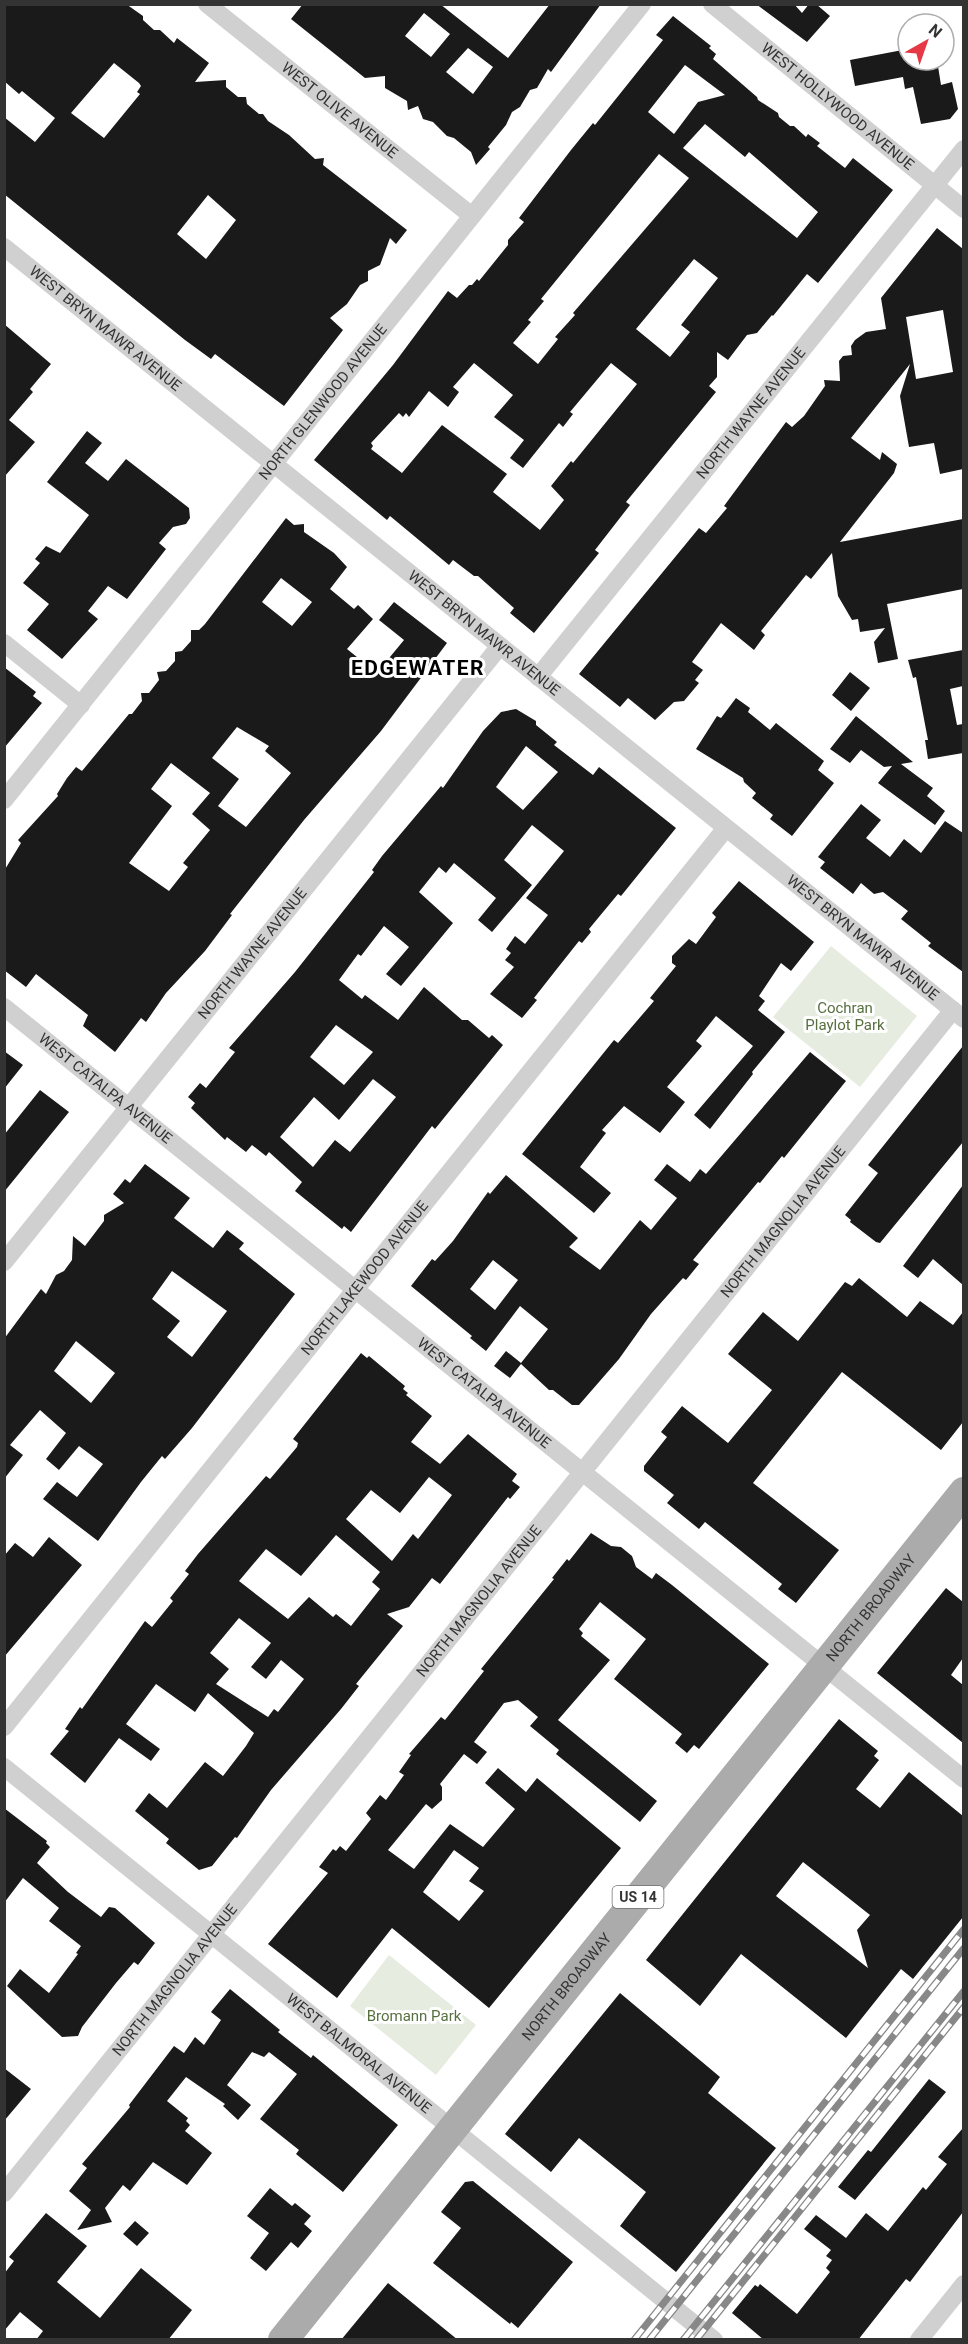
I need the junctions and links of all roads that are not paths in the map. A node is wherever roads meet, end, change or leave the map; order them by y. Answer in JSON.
{"nodes":[{"id":1,"x":207,"y":4,"type":"edge"},
{"id":2,"x":642,"y":4,"type":"edge"},
{"id":3,"x":712,"y":4,"type":"edge"},
{"id":4,"x":963,"y":148,"type":"edge"},
{"id":5,"x":934,"y":185,"type":"junction"},
{"id":6,"x":963,"y":209,"type":"edge"},
{"id":7,"x":472,"y":216,"type":"junction"},
{"id":8,"x":4,"y":247,"type":"edge"},
{"id":9,"x":274,"y":464,"type":"junction"},
{"id":10,"x":4,"y":643,"type":"edge"},
{"id":11,"x":500,"y":646,"type":"junction"},
{"id":12,"x":538,"y":677,"type":"junction"},
{"id":13,"x":81,"y":705,"type":"junction"},
{"id":14,"x":4,"y":800,"type":"edge"},
{"id":15,"x":726,"y":828,"type":"junction"},
{"id":16,"x":4,"y":1007,"type":"edge"},
{"id":17,"x":958,"y":1015,"type":"edge"},
{"id":18,"x":129,"y":1107,"type":"junction"},
{"id":19,"x":4,"y":1262,"type":"edge"},
{"id":20,"x":357,"y":1290,"type":"junction"},
{"id":21,"x":584,"y":1473,"type":"junction"},
{"id":22,"x":963,"y":1492,"type":"edge"},
{"id":23,"x":824,"y":1666,"type":"junction"},
{"id":24,"x":4,"y":1727,"type":"edge"},
{"id":25,"x":4,"y":1767,"type":"edge"},
{"id":26,"x":963,"y":1779,"type":"edge"},
{"id":27,"x":212,"y":1934,"type":"junction"},
{"id":28,"x":452,"y":2127,"type":"junction"},
{"id":29,"x":4,"y":2193,"type":"edge"},
{"id":30,"x":963,"y":2284,"type":"edge"},
{"id":31,"x":283,"y":2340,"type":"edge"},
{"id":32,"x":714,"y":2340,"type":"edge"},
{"id":33,"x":918,"y":2340,"type":"edge"}],
"edges":[{"from":1,"to":7,"type":"street","name":"WEST OLIVE AVENUE"},
{"from":2,"to":7,"type":"street","name":"NORTH GLENWOOD AVENUE"},
{"from":3,"to":5,"type":"street","name":"WEST HOLLYWOOD AVENUE"},
{"from":4,"to":5,"type":"street","name":"NORTH WAYNE AVENUE"},
{"from":5,"to":6,"type":"street","name":"WEST HOLLYWOOD AVENUE"},
{"from":5,"to":12,"type":"street","name":"NORTH WAYNE AVENUE"},
{"from":7,"to":9,"type":"street","name":"NORTH GLENWOOD AVENUE"},
{"from":8,"to":9,"type":"street","name":"WEST BRYN MAWR AVENUE"},
{"from":9,"to":11,"type":"street","name":"WEST BRYN MAWR AVENUE"},
{"from":9,"to":13,"type":"street","name":"NORTH GLENWOOD AVENUE"},
{"from":10,"to":13,"type":"street"},
{"from":11,"to":12,"type":"street","name":"WEST BRYN MAWR AVENUE"},
{"from":11,"to":18,"type":"street","name":"NORTH WAYNE AVENUE"},
{"from":12,"to":15,"type":"street","name":"WEST BRYN MAWR AVENUE"},
{"from":13,"to":14,"type":"street","name":"NORTH GLENWOOD AVENUE"},
{"from":15,"to":17,"type":"street","name":"WEST BRYN MAWR AVENUE"},
{"from":15,"to":20,"type":"street","name":"NORTH LAKEWOOD AVENUE"},
{"from":16,"to":18,"type":"street","name":"WEST CATALPA AVENUE"},
{"from":17,"to":21,"type":"street","name":"NORTH MAGNOLIA AVENUE"},
{"from":18,"to":19,"type":"street","name":"NORTH WAYNE AVENUE"},
{"from":18,"to":20,"type":"street","name":"WEST CATALPA AVENUE"},
{"from":20,"to":21,"type":"street","name":"WEST CATALPA AVENUE"},
{"from":20,"to":24,"type":"street","name":"NORTH LAKEWOOD AVENUE"},
{"from":21,"to":23,"type":"street","name":"WEST CATALPA AVENUE"},
{"from":21,"to":27,"type":"street","name":"NORTH MAGNOLIA AVENUE"},
{"from":22,"to":23,"type":"main road","name":"NORTH BROADWAY","number":"US 14"},
{"from":23,"to":26,"type":"street","name":"WEST CATALPA AVENUE"},
{"from":23,"to":28,"type":"main road","name":"NORTH BROADWAY","number":"US 14"},
{"from":25,"to":27,"type":"street","name":"WEST BALMORAL AVENUE"},
{"from":27,"to":28,"type":"street","name":"WEST BALMORAL AVENUE"},
{"from":27,"to":29,"type":"street","name":"NORTH MAGNOLIA AVENUE"},
{"from":28,"to":31,"type":"main road","name":"NORTH BROADWAY","number":"US 14"},
{"from":28,"to":32,"type":"street","name":"WEST BALMORAL AVENUE"},
{"from":30,"to":33,"type":"street"}]}
